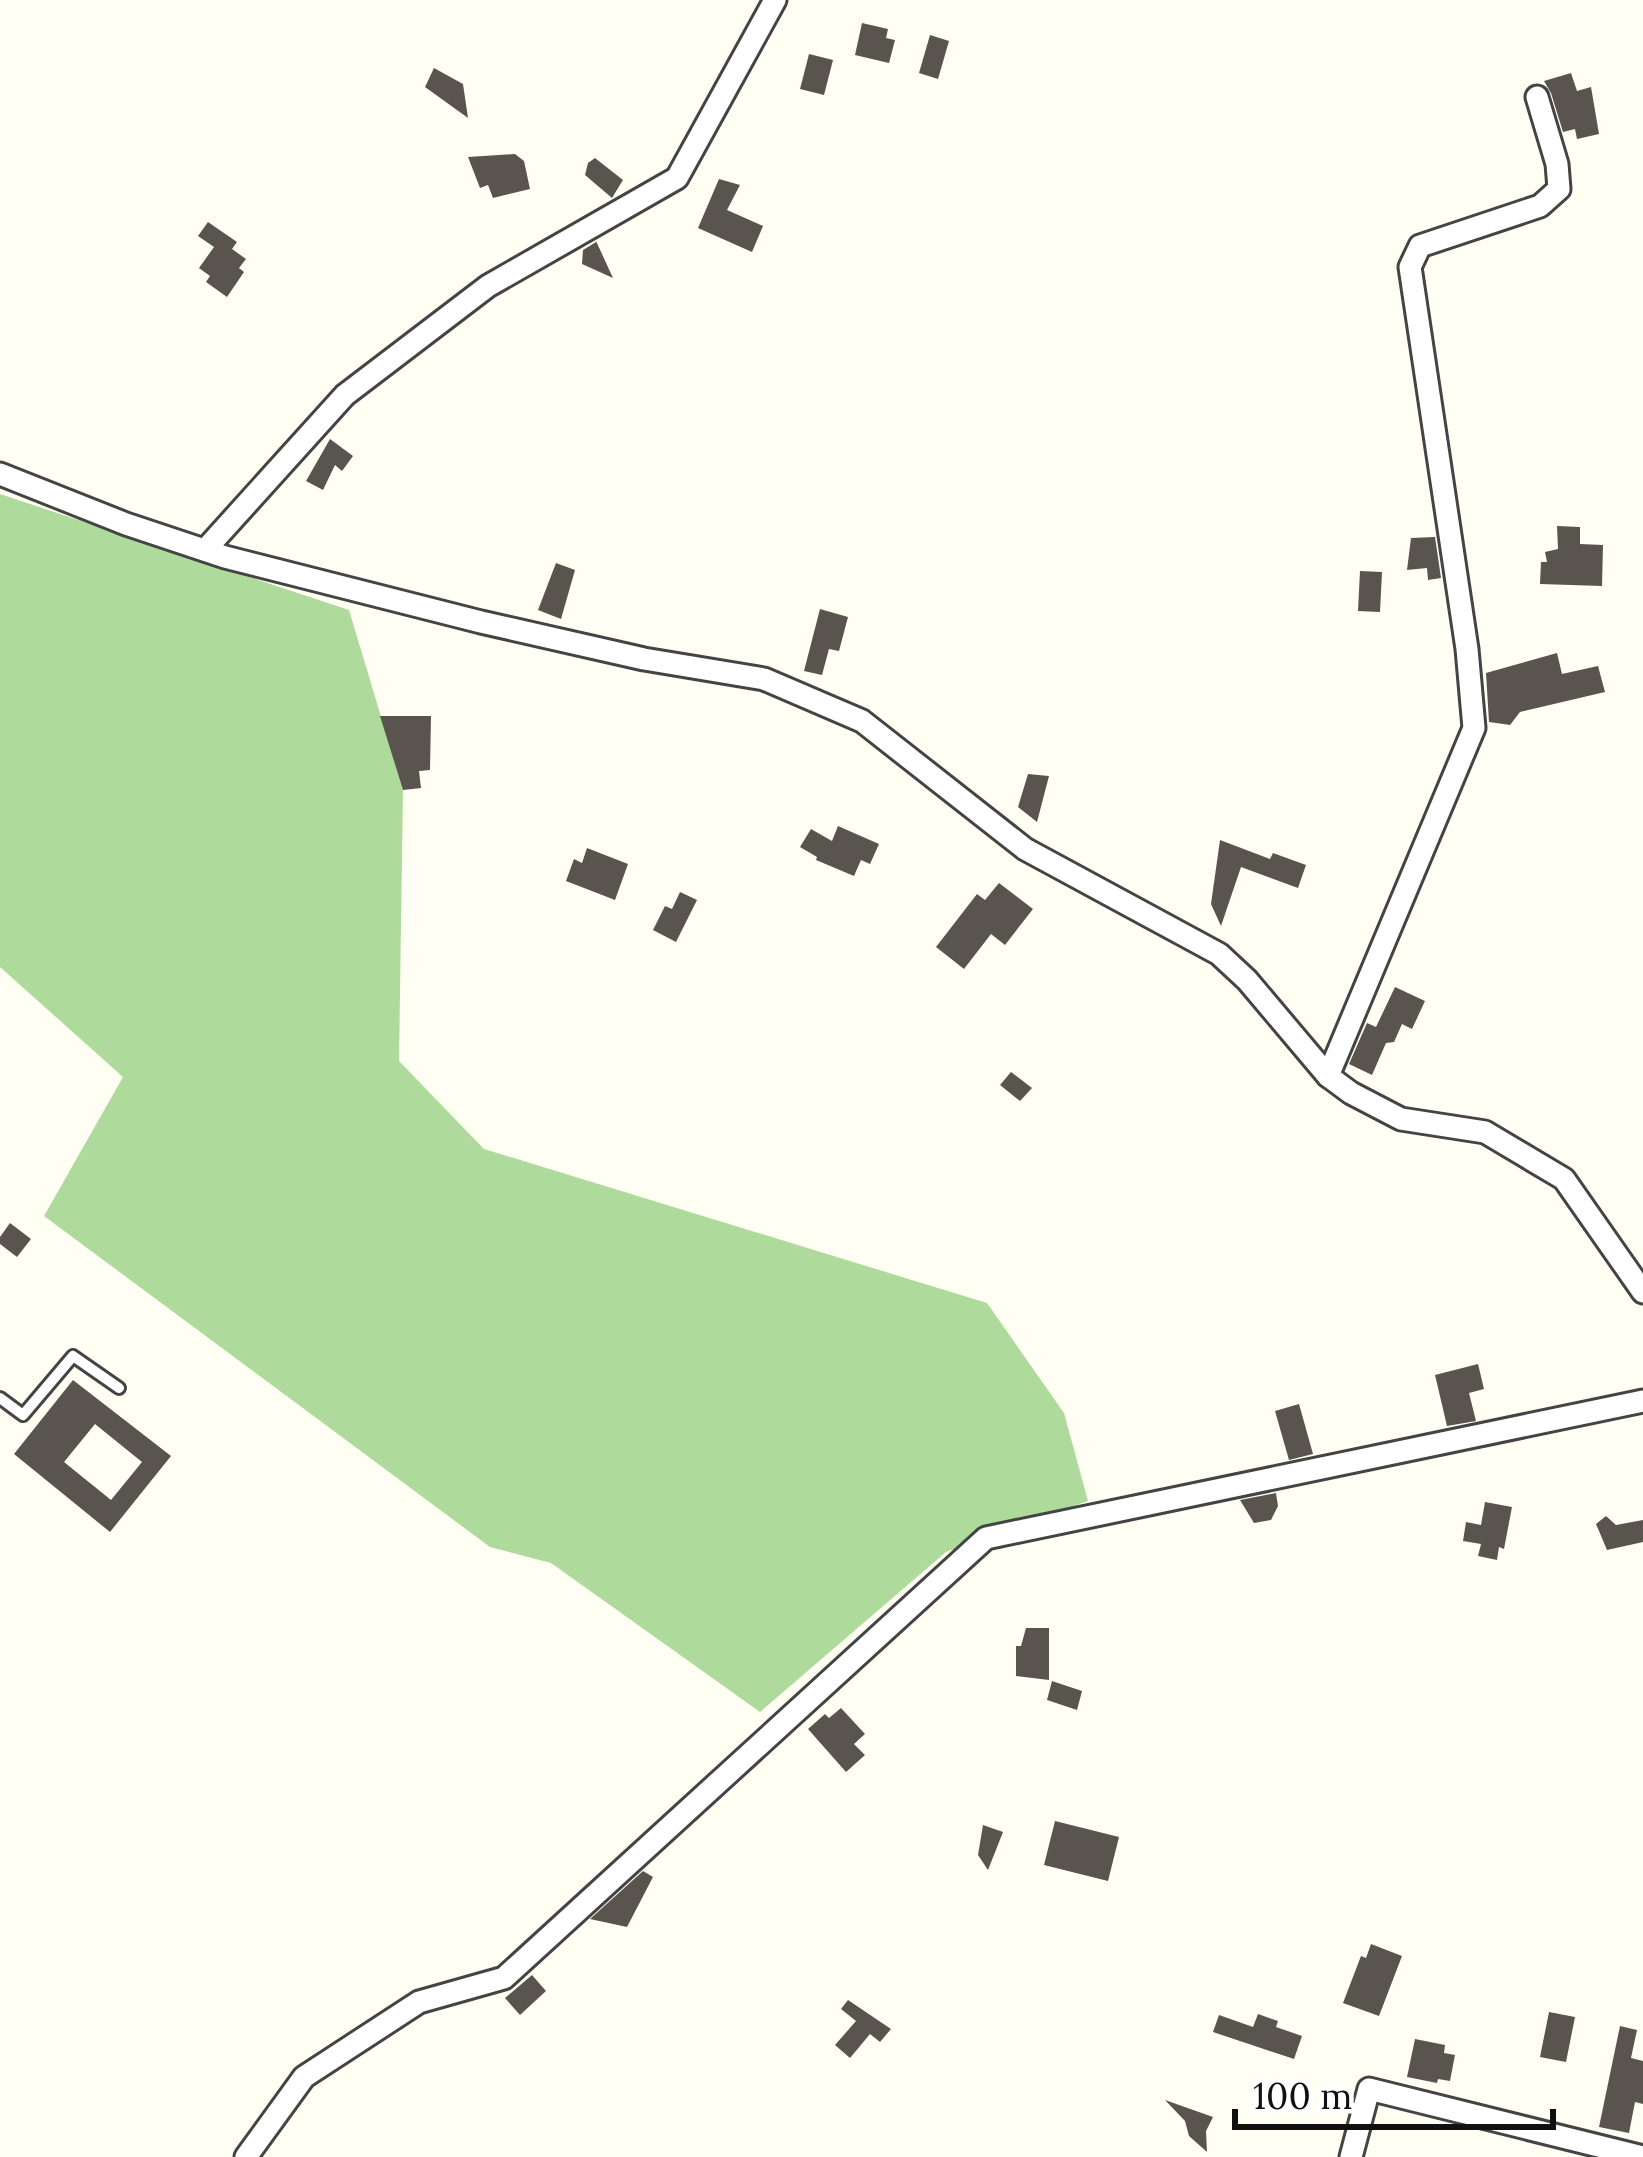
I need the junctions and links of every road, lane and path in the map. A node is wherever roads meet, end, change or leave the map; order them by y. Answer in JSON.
{"nodes":[{"id":1,"x":775,"y":0,"type":"edge"},
{"id":2,"x":1537,"y":97,"type":"dead end"},
{"id":3,"x":0,"y":474,"type":"edge"},
{"id":4,"x":205,"y":550,"type":"junction"},
{"id":5,"x":1328,"y":1076,"type":"junction"},
{"id":6,"x":1643,"y":1292,"type":"edge"},
{"id":7,"x":118,"y":1388,"type":"dead end"},
{"id":8,"x":0,"y":1398,"type":"edge"},
{"id":9,"x":1643,"y":1401,"type":"edge"},
{"id":10,"x":246,"y":2157,"type":"edge"},
{"id":11,"x":1351,"y":2157,"type":"edge"},
{"id":12,"x":1643,"y":2157,"type":"edge"}],
"edges":[{"from":1,"to":4,"type":"street"},
{"from":2,"to":5,"type":"street"},
{"from":3,"to":4,"type":"street"},
{"from":4,"to":5,"type":"street"},
{"from":5,"to":6,"type":"street"},
{"from":7,"to":8,"type":"lane"},
{"from":9,"to":10,"type":"street"},
{"from":11,"to":12,"type":"street"}]}
